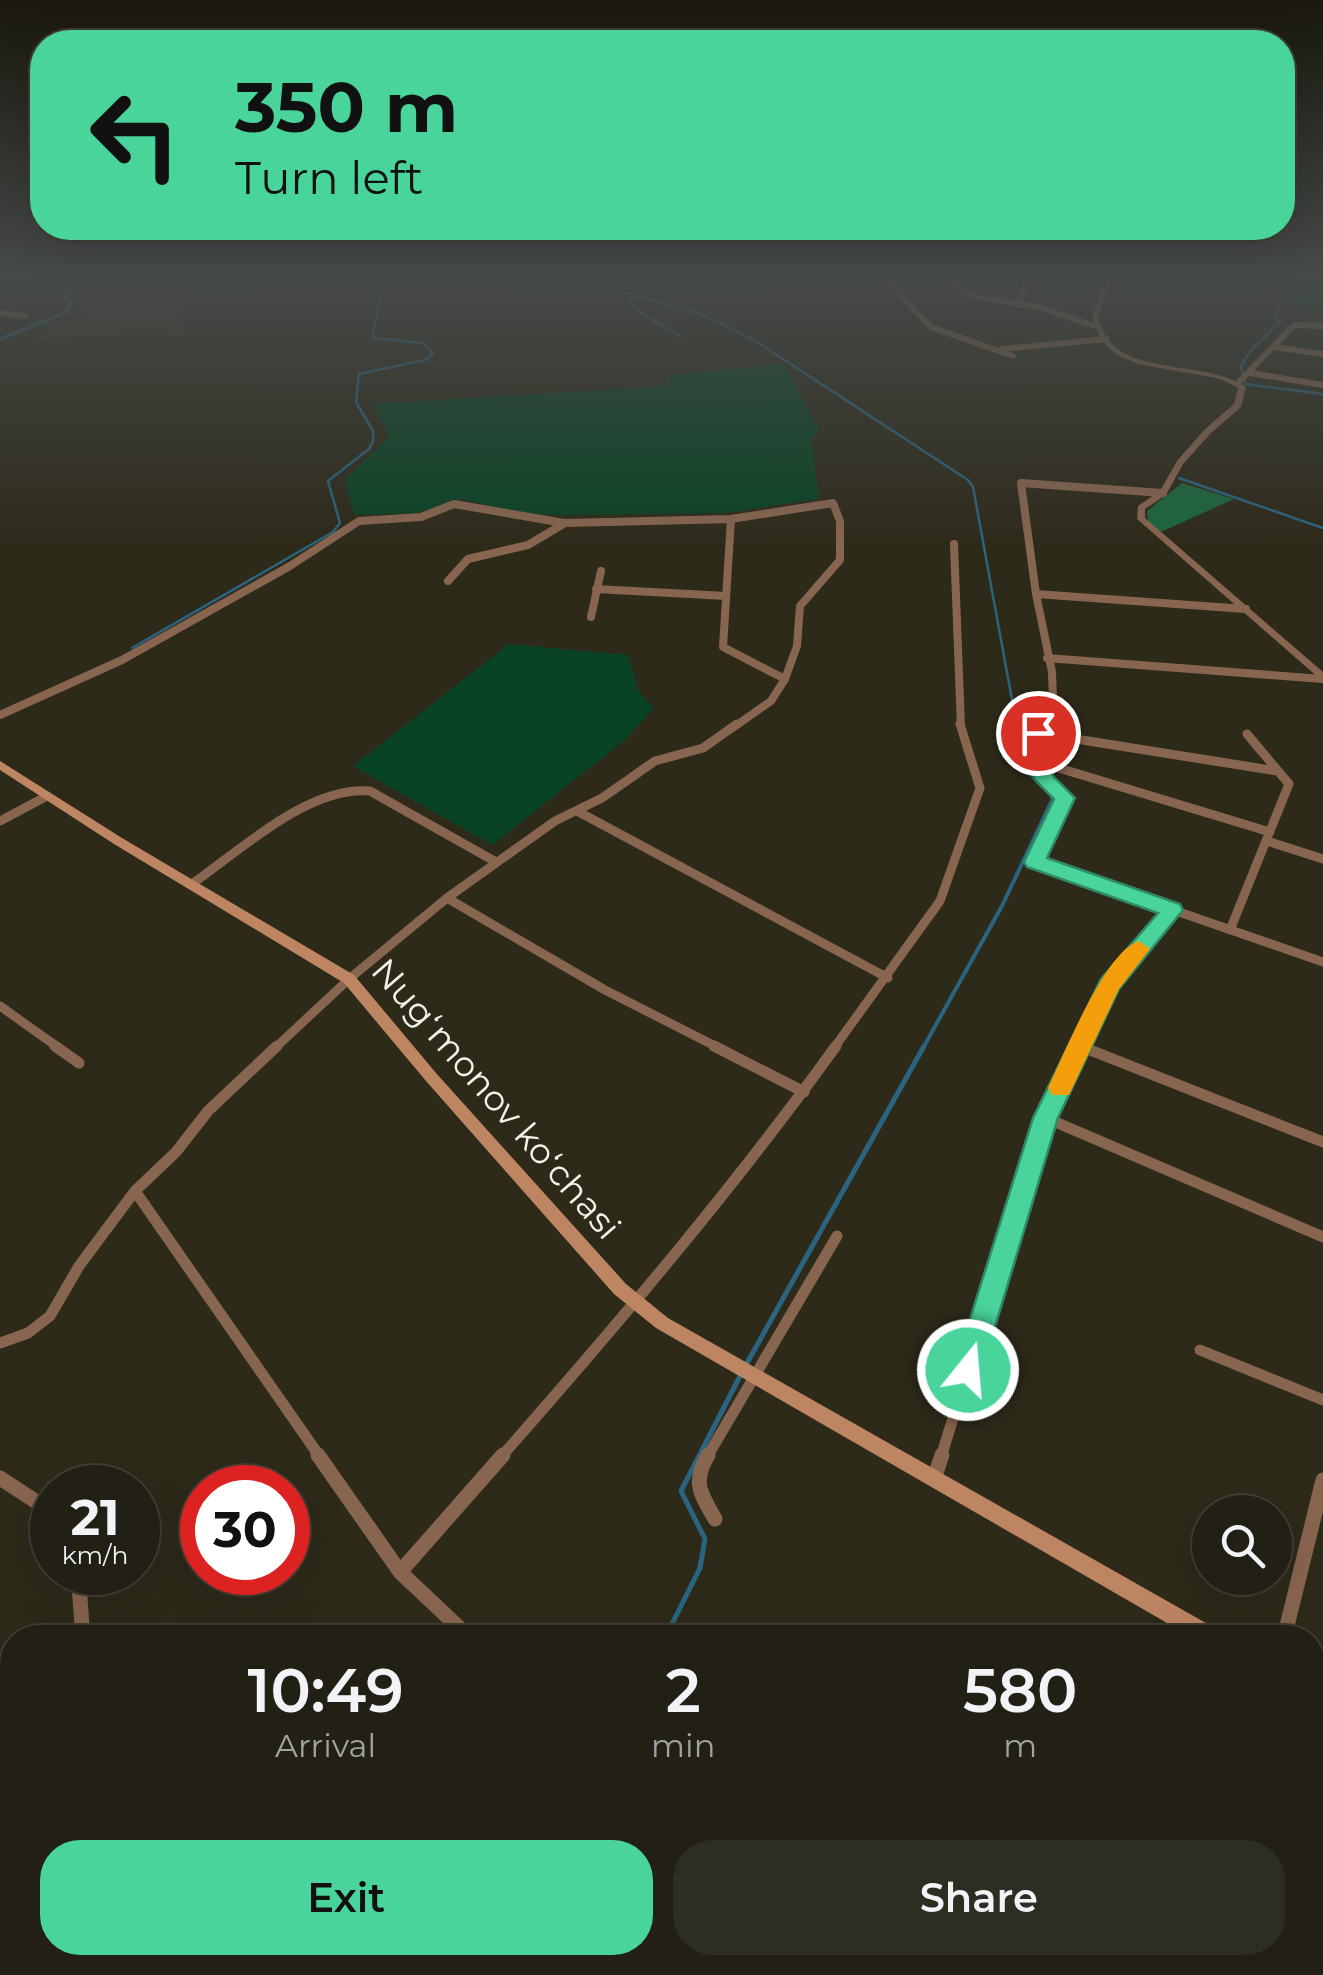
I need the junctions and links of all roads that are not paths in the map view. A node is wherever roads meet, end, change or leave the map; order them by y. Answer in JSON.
{"nodes":[{"id":1,"x":1146,"y":365,"type":"edge"},
{"id":2,"x":1257,"y":365,"type":"edge"},
{"id":3,"x":1250,"y":373,"type":"junction"},
{"id":4,"x":1242,"y":382,"type":"junction"},
{"id":5,"x":1323,"y":385,"type":"edge"},
{"id":6,"x":1162,"y":493,"type":"junction"},
{"id":7,"x":731,"y":519,"type":"junction"},
{"id":8,"x":565,"y":523,"type":"junction"},
{"id":9,"x":954,"y":544,"type":"dead end"},
{"id":10,"x":602,"y":570,"type":"dead end"},
{"id":11,"x":448,"y":581,"type":"dead end"},
{"id":12,"x":596,"y":589,"type":"junction"},
{"id":13,"x":1036,"y":594,"type":"junction"},
{"id":14,"x":726,"y":596,"type":"junction"},
{"id":15,"x":1246,"y":610,"type":"junction"},
{"id":16,"x":590,"y":617,"type":"dead end"},
{"id":17,"x":1047,"y":658,"type":"junction"},
{"id":18,"x":1323,"y":678,"type":"edge"},
{"id":19,"x":785,"y":679,"type":"junction"},
{"id":20,"x":0,"y":715,"type":"edge"},
{"id":21,"x":1038,"y":733,"type":"junction"},
{"id":22,"x":1247,"y":734,"type":"dead end"},
{"id":23,"x":1039,"y":762,"type":"junction"},
{"id":24,"x":0,"y":765,"type":"edge"},
{"id":25,"x":1277,"y":770,"type":"junction"},
{"id":26,"x":47,"y":796,"type":"junction"},
{"id":27,"x":578,"y":811,"type":"junction"},
{"id":28,"x":0,"y":821,"type":"edge"},
{"id":29,"x":1269,"y":837,"type":"junction"},
{"id":30,"x":1323,"y":859,"type":"edge"},
{"id":31,"x":496,"y":862,"type":"junction"},
{"id":32,"x":192,"y":884,"type":"junction"},
{"id":33,"x":446,"y":898,"type":"junction"},
{"id":34,"x":1172,"y":910,"type":"junction"},
{"id":35,"x":1230,"y":930,"type":"junction"},
{"id":36,"x":1323,"y":962,"type":"edge"},
{"id":37,"x":349,"y":978,"type":"junction"},
{"id":38,"x":888,"y":978,"type":"junction"},
{"id":39,"x":0,"y":1006,"type":"edge"},
{"id":40,"x":1080,"y":1046,"type":"junction"},
{"id":41,"x":79,"y":1063,"type":"dead end"},
{"id":42,"x":804,"y":1092,"type":"junction"},
{"id":43,"x":1046,"y":1118,"type":"junction"},
{"id":44,"x":1323,"y":1142,"type":"edge"},
{"id":45,"x":135,"y":1191,"type":"junction"},
{"id":46,"x":837,"y":1236,"type":"dead end"},
{"id":47,"x":1323,"y":1237,"type":"edge"},
{"id":48,"x":636,"y":1304,"type":"junction"},
{"id":49,"x":0,"y":1343,"type":"edge"},
{"id":50,"x":1200,"y":1350,"type":"dead end"},
{"id":51,"x":754,"y":1376,"type":"junction"},
{"id":52,"x":1323,"y":1400,"type":"edge"},
{"id":53,"x":935,"y":1476,"type":"junction"},
{"id":54,"x":0,"y":1478,"type":"edge"},
{"id":55,"x":1323,"y":1480,"type":"edge"},
{"id":56,"x":30,"y":1498,"type":"edge"},
{"id":57,"x":715,"y":1520,"type":"dead end"},
{"id":58,"x":400,"y":1572,"type":"junction"},
{"id":59,"x":79,"y":1595,"type":"edge"},
{"id":60,"x":81,"y":1625,"type":"edge"},
{"id":61,"x":456,"y":1625,"type":"edge"},
{"id":62,"x":1191,"y":1625,"type":"edge"},
{"id":63,"x":1287,"y":1625,"type":"edge"}],
"edges":[{"from":1,"to":4,"type":"street"},
{"from":2,"to":3,"type":"street"},
{"from":3,"to":4,"type":"street"},
{"from":3,"to":5,"type":"street"},
{"from":4,"to":6,"type":"street"},
{"from":6,"to":13,"type":"street"},
{"from":6,"to":15,"type":"street"},
{"from":7,"to":8,"type":"street"},
{"from":7,"to":14,"type":"street"},
{"from":7,"to":19,"type":"street"},
{"from":8,"to":11,"type":"street"},
{"from":8,"to":20,"type":"street"},
{"from":9,"to":38,"type":"street"},
{"from":10,"to":12,"type":"street"},
{"from":12,"to":14,"type":"street"},
{"from":12,"to":16,"type":"street"},
{"from":13,"to":15,"type":"street"},
{"from":13,"to":17,"type":"street"},
{"from":14,"to":19,"type":"street"},
{"from":15,"to":18,"type":"street"},
{"from":17,"to":18,"type":"street"},
{"from":17,"to":21,"type":"street"},
{"from":19,"to":27,"type":"street"},
{"from":21,"to":23,"type":"street"},
{"from":21,"to":25,"type":"street"},
{"from":22,"to":25,"type":"street"},
{"from":23,"to":29,"type":"street"},
{"from":23,"to":34,"type":"street"},
{"from":24,"to":26,"type":"main road","name":"Nugʻmonov koʻchasi"},
{"from":25,"to":29,"type":"street"},
{"from":26,"to":28,"type":"street"},
{"from":26,"to":32,"type":"main road","name":"Nugʻmonov koʻchasi"},
{"from":27,"to":31,"type":"street"},
{"from":27,"to":38,"type":"street"},
{"from":29,"to":30,"type":"street"},
{"from":29,"to":35,"type":"street"},
{"from":31,"to":32,"type":"street"},
{"from":31,"to":33,"type":"street"},
{"from":32,"to":37,"type":"main road","name":"Nugʻmonov koʻchasi"},
{"from":33,"to":37,"type":"street"},
{"from":33,"to":42,"type":"street"},
{"from":34,"to":35,"type":"street"},
{"from":34,"to":40,"type":"street"},
{"from":35,"to":36,"type":"street"},
{"from":37,"to":45,"type":"street"},
{"from":37,"to":48,"type":"main road","name":"Nugʻmonov koʻchasi"},
{"from":38,"to":42,"type":"street"},
{"from":39,"to":41,"type":"street"},
{"from":40,"to":43,"type":"street"},
{"from":40,"to":44,"type":"street"},
{"from":42,"to":48,"type":"street"},
{"from":43,"to":47,"type":"street"},
{"from":43,"to":53,"type":"street"},
{"from":45,"to":49,"type":"street"},
{"from":45,"to":58,"type":"street"},
{"from":46,"to":51,"type":"street"},
{"from":48,"to":51,"type":"main road","name":"Nugʻmonov koʻchasi"},
{"from":48,"to":58,"type":"street"},
{"from":50,"to":52,"type":"street"},
{"from":51,"to":53,"type":"main road"},
{"from":51,"to":57,"type":"street"},
{"from":53,"to":62,"type":"main road"},
{"from":54,"to":56,"type":"street"},
{"from":55,"to":63,"type":"street"},
{"from":58,"to":61,"type":"street"},
{"from":59,"to":60,"type":"street"}]}
